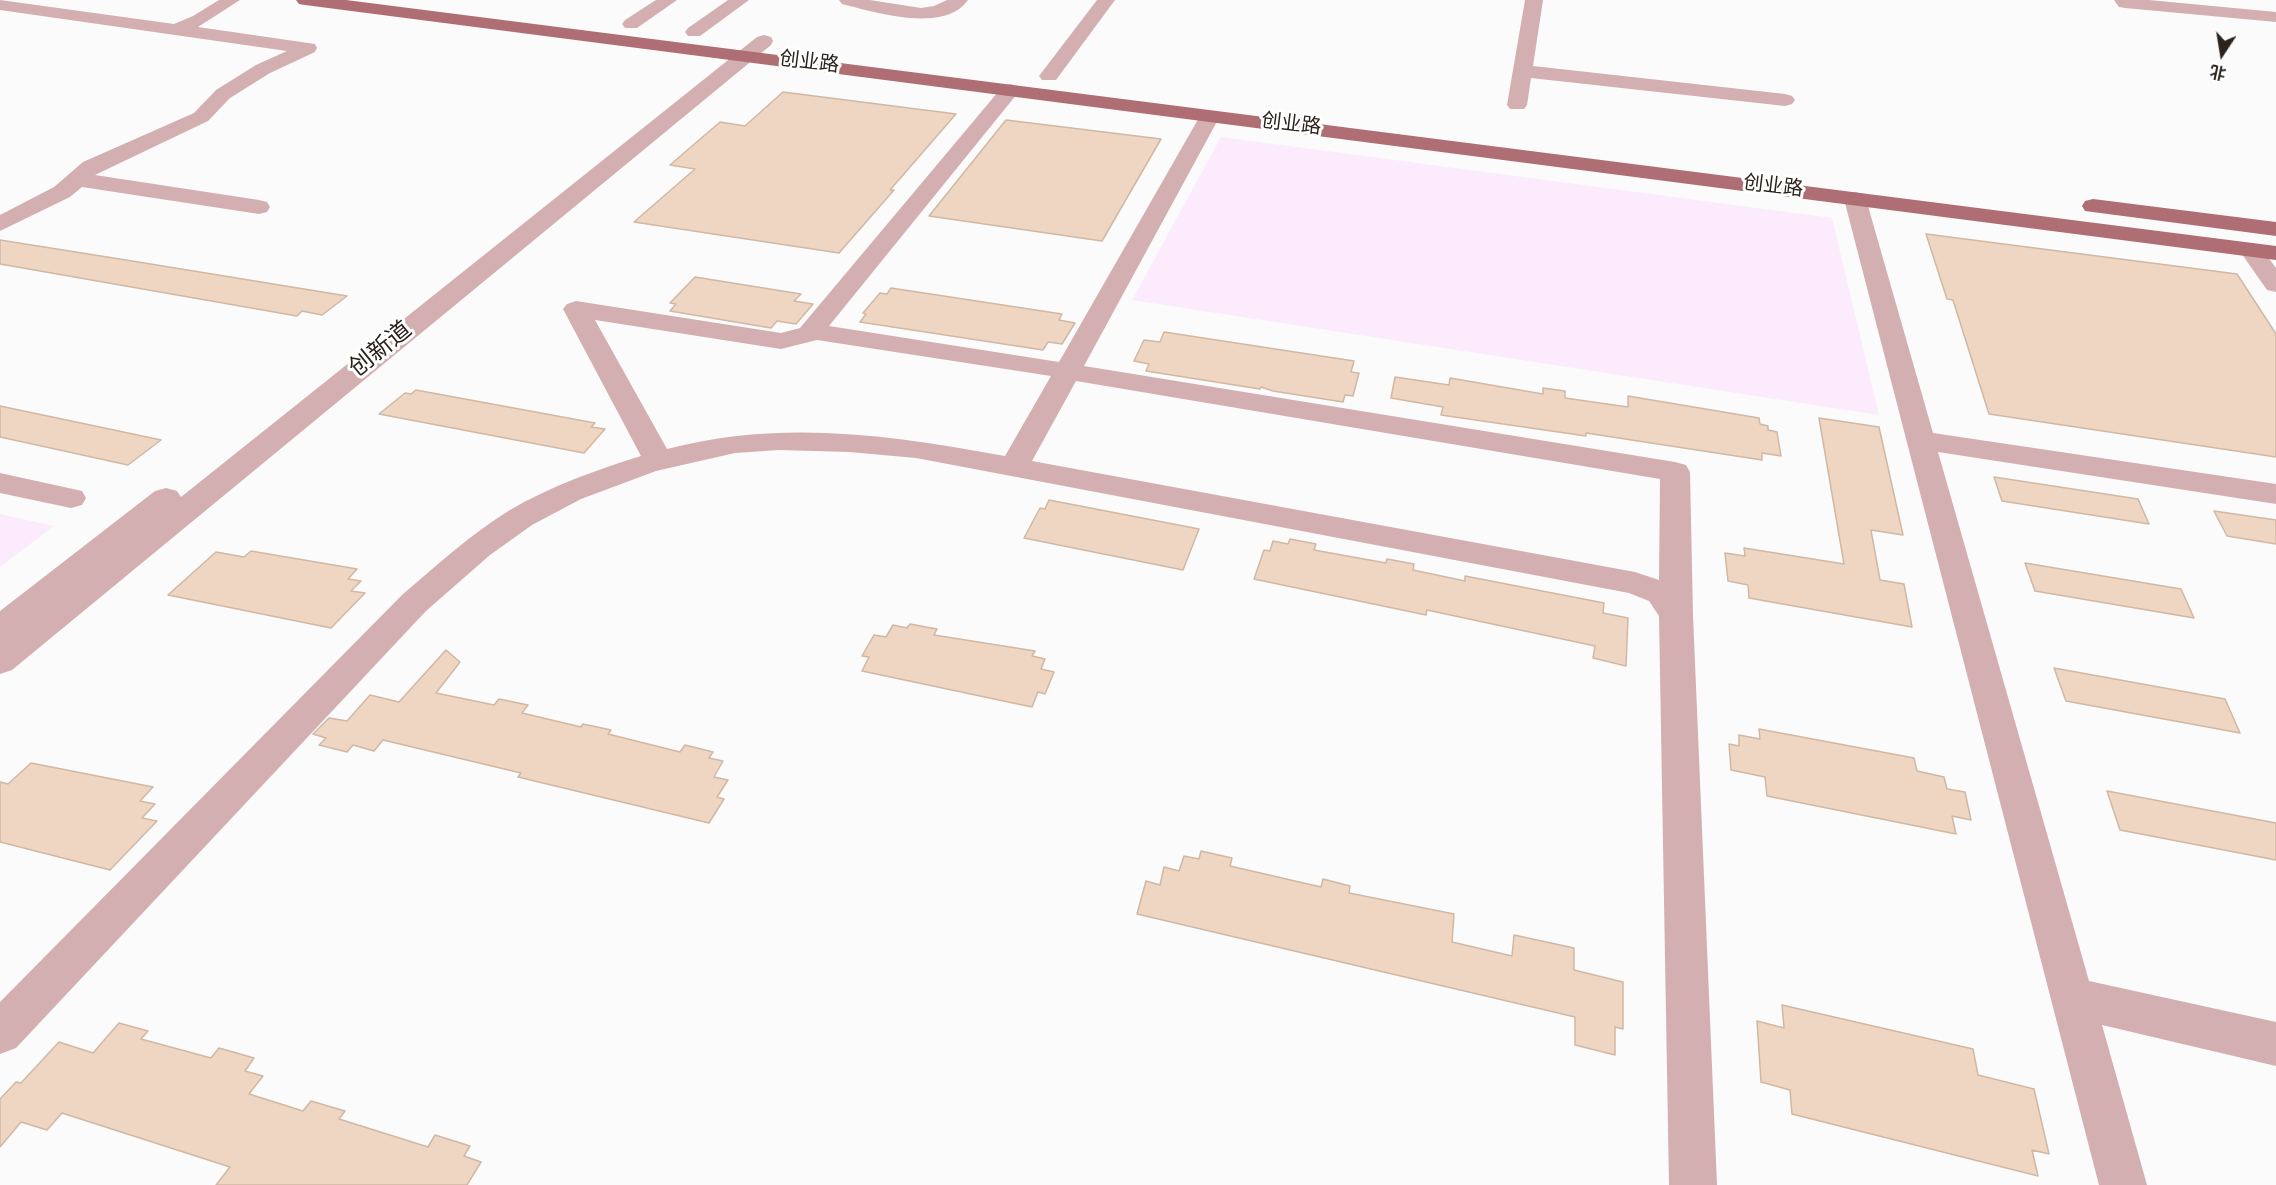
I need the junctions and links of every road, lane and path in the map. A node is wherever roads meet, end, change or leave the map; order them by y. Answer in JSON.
{"nodes":[{"id":1,"x":231,"y":0,"type":"edge"},
{"id":2,"x":305,"y":0,"type":"edge"},
{"id":3,"x":437,"y":0,"type":"edge"},
{"id":4,"x":668,"y":0,"type":"edge"},
{"id":5,"x":740,"y":0,"type":"edge"},
{"id":6,"x":848,"y":0,"type":"edge"},
{"id":7,"x":959,"y":0,"type":"edge"},
{"id":8,"x":1106,"y":0,"type":"edge"},
{"id":9,"x":1534,"y":0,"type":"edge"},
{"id":10,"x":2122,"y":0,"type":"edge"},
{"id":11,"x":2,"y":7,"type":"edge"},
{"id":12,"x":2276,"y":17,"type":"edge"},
{"id":13,"x":175,"y":19,"type":"junction"},
{"id":14,"x":631,"y":24,"type":"junction"},
{"id":15,"x":694,"y":32,"type":"junction"},
{"id":16,"x":746,"y":47,"type":"junction"},
{"id":17,"x":1523,"y":71,"type":"junction"},
{"id":18,"x":1049,"y":76,"type":"junction"},
{"id":19,"x":1155,"y":89,"type":"dead end"},
{"id":20,"x":1010,"y":90,"type":"junction"},
{"id":21,"x":1785,"y":100,"type":"dead end"},
{"id":22,"x":1517,"y":105,"type":"dead end"},
{"id":23,"x":1210,"y":116,"type":"junction"},
{"id":24,"x":76,"y":179,"type":"junction"},
{"id":25,"x":1855,"y":199,"type":"junction"},
{"id":26,"x":2075,"y":204,"type":"dead end"},
{"id":27,"x":259,"y":207,"type":"dead end"},
{"id":28,"x":0,"y":224,"type":"edge"},
{"id":29,"x":2276,"y":229,"type":"edge"},
{"id":30,"x":2251,"y":249,"type":"junction"},
{"id":31,"x":2276,"y":253,"type":"edge"},
{"id":32,"x":2276,"y":285,"type":"edge"},
{"id":33,"x":809,"y":334,"type":"junction"},
{"id":34,"x":1068,"y":371,"type":"junction"},
{"id":35,"x":1921,"y":440,"type":"junction"},
{"id":36,"x":659,"y":462,"type":"junction"},
{"id":37,"x":1014,"y":467,"type":"junction"},
{"id":38,"x":0,"y":483,"type":"edge"},
{"id":39,"x":2276,"y":494,"type":"edge"},
{"id":40,"x":71,"y":498,"type":"dead end"},
{"id":41,"x":1676,"y":615,"type":"junction"},
{"id":42,"x":0,"y":629,"type":"edge"},
{"id":43,"x":0,"y":661,"type":"edge"},
{"id":44,"x":2072,"y":998,"type":"junction"},
{"id":45,"x":0,"y":1033,"type":"edge"},
{"id":46,"x":2276,"y":1044,"type":"edge"},
{"id":47,"x":1694,"y":1185,"type":"edge"},
{"id":48,"x":2122,"y":1185,"type":"edge"}],
"edges":[{"from":1,"to":13,"type":"street"},
{"from":2,"to":16,"type":"main road","name":"创业路"},
{"from":3,"to":14,"type":"main road","name":"创业路"},
{"from":4,"to":14,"type":"street"},
{"from":5,"to":15,"type":"street"},
{"from":6,"to":7,"type":"street"},
{"from":8,"to":18,"type":"street"},
{"from":9,"to":17,"type":"street"},
{"from":10,"to":12,"type":"street"},
{"from":11,"to":13,"type":"street"},
{"from":13,"to":24,"type":"street"},
{"from":14,"to":15,"type":"main road","name":"创业路"},
{"from":15,"to":16,"type":"main road","name":"创业路"},
{"from":16,"to":18,"type":"main road","name":"创业路"},
{"from":16,"to":20,"type":"main road","name":"创业路"},
{"from":16,"to":42,"type":"street","name":"创新道"},
{"from":16,"to":43,"type":"street","name":"创新道"},
{"from":17,"to":21,"type":"street"},
{"from":17,"to":22,"type":"street"},
{"from":18,"to":19,"type":"main road","name":"创业路"},
{"from":20,"to":23,"type":"main road","name":"创业路"},
{"from":20,"to":33,"type":"street"},
{"from":23,"to":25,"type":"main road","name":"创业路"},
{"from":23,"to":34,"type":"street"},
{"from":24,"to":27,"type":"street"},
{"from":24,"to":28,"type":"street"},
{"from":25,"to":30,"type":"main road","name":"创业路"},
{"from":25,"to":35,"type":"street"},
{"from":26,"to":29,"type":"main road"},
{"from":30,"to":31,"type":"main road","name":"创业路"},
{"from":30,"to":32,"type":"street"},
{"from":33,"to":34,"type":"street"},
{"from":33,"to":36,"type":"street"},
{"from":34,"to":37,"type":"street"},
{"from":34,"to":41,"type":"street"},
{"from":35,"to":39,"type":"street"},
{"from":35,"to":44,"type":"street"},
{"from":36,"to":37,"type":"street"},
{"from":36,"to":45,"type":"street"},
{"from":37,"to":41,"type":"street"},
{"from":38,"to":40,"type":"street"},
{"from":41,"to":47,"type":"street"},
{"from":44,"to":46,"type":"street"},
{"from":44,"to":48,"type":"street"}]}
